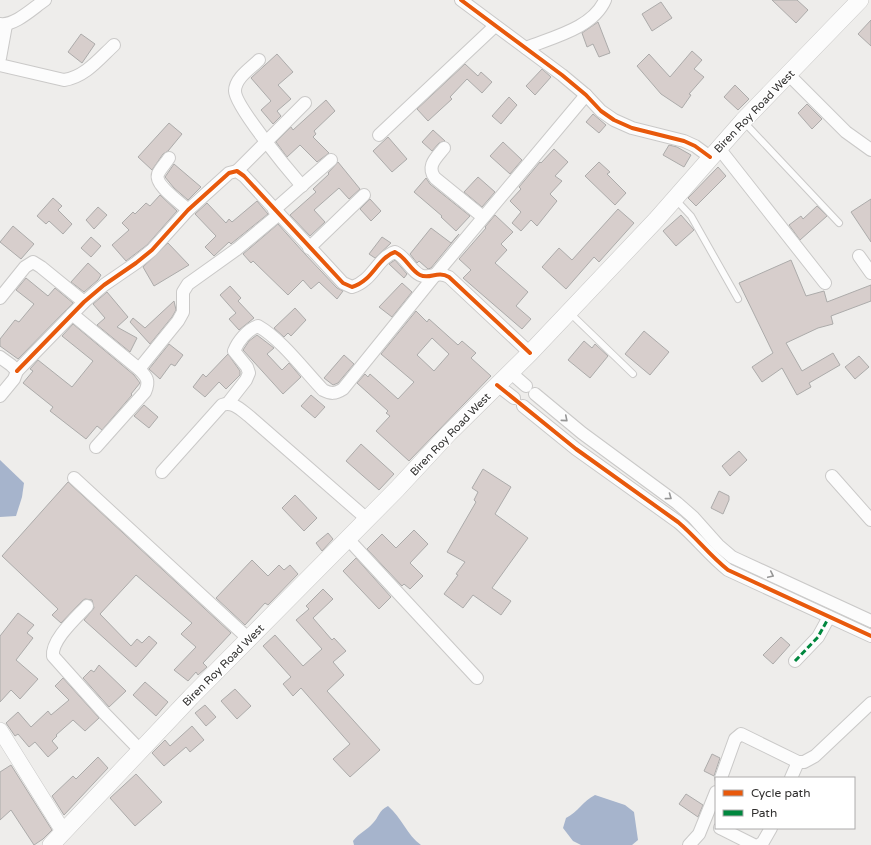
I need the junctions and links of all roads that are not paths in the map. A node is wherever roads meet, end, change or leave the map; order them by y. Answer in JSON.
{"nodes":[{"id":1,"x":45,"y":0,"type":"edge"},
{"id":2,"x":461,"y":0,"type":"edge"},
{"id":3,"x":605,"y":0,"type":"edge"},
{"id":4,"x":857,"y":1,"type":"edge"},
{"id":5,"x":3,"y":25,"type":"edge"},
{"id":6,"x":495,"y":26,"type":"junction"},
{"id":7,"x":114,"y":45,"type":"dead end"},
{"id":8,"x":526,"y":48,"type":"junction"},
{"id":9,"x":0,"y":58,"type":"edge"},
{"id":10,"x":259,"y":60,"type":"dead end"},
{"id":11,"x":0,"y":65,"type":"edge"},
{"id":12,"x":789,"y":75,"type":"junction"},
{"id":13,"x":586,"y":95,"type":"junction"},
{"id":14,"x":305,"y":103,"type":"dead end"},
{"id":15,"x":743,"y":121,"type":"junction"},
{"id":16,"x":379,"y":135,"type":"dead end"},
{"id":17,"x":266,"y":142,"type":"junction"},
{"id":18,"x":444,"y":148,"type":"dead end"},
{"id":19,"x":871,"y":150,"type":"edge"},
{"id":20,"x":714,"y":152,"type":"junction"},
{"id":21,"x":169,"y":158,"type":"dead end"},
{"id":22,"x":331,"y":160,"type":"dead end"},
{"id":23,"x":236,"y":171,"type":"junction"},
{"id":24,"x":302,"y":186,"type":"junction"},
{"id":25,"x":364,"y":195,"type":"dead end"},
{"id":26,"x":675,"y":198,"type":"junction"},
{"id":27,"x":188,"y":210,"type":"junction"},
{"id":28,"x":276,"y":212,"type":"junction"},
{"id":29,"x":483,"y":217,"type":"junction"},
{"id":30,"x":839,"y":223,"type":"dead end"},
{"id":31,"x":309,"y":248,"type":"junction"},
{"id":32,"x":859,"y":256,"type":"dead end"},
{"id":33,"x":871,"y":273,"type":"edge"},
{"id":34,"x":436,"y":274,"type":"junction"},
{"id":35,"x":825,"y":283,"type":"dead end"},
{"id":36,"x":0,"y":298,"type":"edge"},
{"id":37,"x":738,"y":300,"type":"dead end"},
{"id":38,"x":84,"y":302,"type":"junction"},
{"id":39,"x":569,"y":312,"type":"junction"},
{"id":40,"x":72,"y":314,"type":"junction"},
{"id":41,"x":530,"y":354,"type":"junction"},
{"id":42,"x":0,"y":357,"type":"edge"},
{"id":43,"x":138,"y":370,"type":"junction"},
{"id":44,"x":17,"y":372,"type":"junction"},
{"id":45,"x":510,"y":372,"type":"junction"},
{"id":46,"x":633,"y":374,"type":"dead end"},
{"id":47,"x":497,"y":385,"type":"junction"},
{"id":48,"x":0,"y":396,"type":"edge"},
{"id":49,"x":514,"y":398,"type":"dead end"},
{"id":50,"x":228,"y":403,"type":"junction"},
{"id":51,"x":523,"y":406,"type":"dead end"},
{"id":52,"x":96,"y":447,"type":"dead end"},
{"id":53,"x":162,"y":472,"type":"dead end"},
{"id":54,"x":832,"y":476,"type":"dead end"},
{"id":55,"x":74,"y":478,"type":"dead end"},
{"id":56,"x":367,"y":519,"type":"junction"},
{"id":57,"x":871,"y":520,"type":"edge"},
{"id":58,"x":348,"y":538,"type":"junction"},
{"id":59,"x":86,"y":606,"type":"dead end"},
{"id":60,"x":829,"y":617,"type":"junction"},
{"id":61,"x":871,"y":621,"type":"edge"},
{"id":62,"x":871,"y":636,"type":"edge"},
{"id":63,"x":250,"y":640,"type":"junction"},
{"id":64,"x":795,"y":661,"type":"dead end"},
{"id":65,"x":477,"y":678,"type":"dead end"},
{"id":66,"x":871,"y":703,"type":"edge"},
{"id":67,"x":0,"y":730,"type":"edge"},
{"id":68,"x":140,"y":750,"type":"junction"},
{"id":69,"x":798,"y":762,"type":"junction"},
{"id":70,"x":721,"y":777,"type":"edge"},
{"id":71,"x":792,"y":777,"type":"edge"},
{"id":72,"x":715,"y":798,"type":"edge"},
{"id":73,"x":711,"y":823,"type":"edge"},
{"id":74,"x":722,"y":829,"type":"edge"},
{"id":75,"x":770,"y":829,"type":"edge"},
{"id":76,"x":63,"y":831,"type":"junction"},
{"id":77,"x":51,"y":845,"type":"edge"},
{"id":78,"x":689,"y":845,"type":"edge"},
{"id":79,"x":754,"y":845,"type":"edge"},
{"id":80,"x":759,"y":845,"type":"edge"}],
"edges":[{"from":1,"to":5,"type":"street"},
{"from":2,"to":6,"type":"street"},
{"from":3,"to":8,"type":"street"},
{"from":4,"to":12,"type":"main road","name":"Biren Roy Road West"},
{"from":5,"to":9,"type":"street"},
{"from":6,"to":8,"type":"street"},
{"from":6,"to":16,"type":"street"},
{"from":7,"to":11,"type":"street"},
{"from":8,"to":13,"type":"street"},
{"from":10,"to":17,"type":"street"},
{"from":12,"to":15,"type":"main road","name":"Biren Roy Road West"},
{"from":12,"to":19,"type":"street"},
{"from":13,"to":20,"type":"street"},
{"from":13,"to":29,"type":"street"},
{"from":14,"to":17,"type":"street"},
{"from":15,"to":20,"type":"main road","name":"Biren Roy Road West"},
{"from":15,"to":30,"type":"lane"},
{"from":17,"to":23,"type":"street"},
{"from":17,"to":24,"type":"street"},
{"from":18,"to":29,"type":"street"},
{"from":20,"to":26,"type":"main road","name":"Biren Roy Road West"},
{"from":20,"to":35,"type":"street"},
{"from":21,"to":27,"type":"street"},
{"from":22,"to":24,"type":"street"},
{"from":23,"to":27,"type":"street"},
{"from":23,"to":28,"type":"street"},
{"from":24,"to":28,"type":"street"},
{"from":25,"to":31,"type":"street"},
{"from":26,"to":37,"type":"lane"},
{"from":26,"to":39,"type":"main road","name":"Biren Roy Road West"},
{"from":27,"to":38,"type":"street"},
{"from":28,"to":31,"type":"street"},
{"from":28,"to":43,"type":"street"},
{"from":29,"to":34,"type":"street"},
{"from":31,"to":34,"type":"street"},
{"from":32,"to":33,"type":"street"},
{"from":34,"to":41,"type":"street"},
{"from":34,"to":50,"type":"street"},
{"from":36,"to":38,"type":"street"},
{"from":38,"to":40,"type":"street"},
{"from":39,"to":41,"type":"main road","name":"Biren Roy Road West"},
{"from":39,"to":46,"type":"lane"},
{"from":40,"to":43,"type":"street"},
{"from":40,"to":44,"type":"street"},
{"from":41,"to":45,"type":"main road","name":"Biren Roy Road West"},
{"from":42,"to":44,"type":"street"},
{"from":43,"to":52,"type":"street"},
{"from":44,"to":48,"type":"street"},
{"from":45,"to":47,"type":"main road","name":"Biren Roy Road West"},
{"from":45,"to":61,"type":"street","one_way":true},
{"from":47,"to":49,"type":"street"},
{"from":47,"to":56,"type":"main road","name":"Biren Roy Road West"},
{"from":50,"to":53,"type":"street"},
{"from":50,"to":56,"type":"street"},
{"from":51,"to":60,"type":"street"},
{"from":54,"to":57,"type":"street"},
{"from":55,"to":63,"type":"street"},
{"from":56,"to":58,"type":"main road","name":"Biren Roy Road West"},
{"from":58,"to":63,"type":"main road","name":"Biren Roy Road West"},
{"from":58,"to":65,"type":"street"},
{"from":59,"to":68,"type":"street"},
{"from":60,"to":62,"type":"street"},
{"from":60,"to":64,"type":"street"},
{"from":63,"to":68,"type":"main road","name":"Biren Roy Road West"},
{"from":66,"to":69,"type":"street"},
{"from":67,"to":76,"type":"street"},
{"from":68,"to":76,"type":"main road","name":"Biren Roy Road West"},
{"from":69,"to":70,"type":"street"},
{"from":69,"to":71,"type":"street"},
{"from":72,"to":73,"type":"street"},
{"from":73,"to":78,"type":"street"},
{"from":74,"to":79,"type":"street"},
{"from":75,"to":80,"type":"street"},
{"from":76,"to":77,"type":"main road","name":"Biren Roy Road West"}]}
